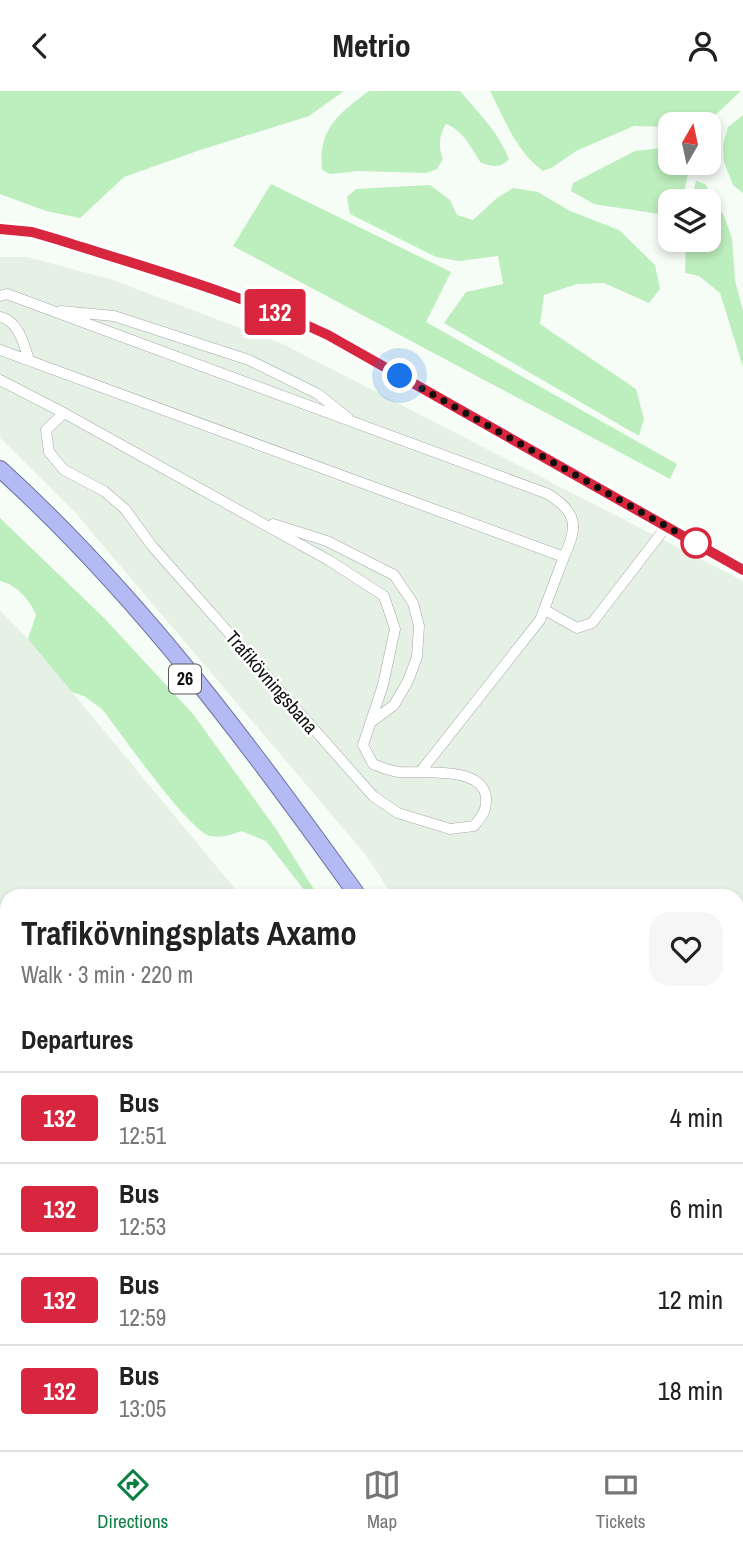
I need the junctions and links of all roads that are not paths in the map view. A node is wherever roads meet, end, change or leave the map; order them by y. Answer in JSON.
{"nodes":[{"id":1,"x":0,"y":229,"type":"edge"},
{"id":2,"x":0,"y":296,"type":"edge"},
{"id":3,"x":46,"y":309,"type":"junction"},
{"id":4,"x":0,"y":317,"type":"edge"},
{"id":5,"x":0,"y":350,"type":"edge"},
{"id":6,"x":29,"y":360,"type":"junction"},
{"id":7,"x":0,"y":380,"type":"edge"},
{"id":8,"x":64,"y":413,"type":"junction"},
{"id":9,"x":354,"y":423,"type":"junction"},
{"id":10,"x":0,"y":469,"type":"edge"},
{"id":11,"x":0,"y":480,"type":"edge"},
{"id":12,"x":251,"y":517,"type":"junction"},
{"id":13,"x":666,"y":527,"type":"junction"},
{"id":14,"x":564,"y":557,"type":"junction"},
{"id":15,"x":743,"y":570,"type":"edge"},
{"id":16,"x":545,"y":610,"type":"junction"},
{"id":17,"x":370,"y":724,"type":"junction"},
{"id":18,"x":421,"y":771,"type":"junction"},
{"id":19,"x":341,"y":889,"type":"edge"},
{"id":20,"x":353,"y":889,"type":"edge"}],
"edges":[{"from":1,"to":13,"type":"street"},
{"from":2,"to":3,"type":"street"},
{"from":3,"to":9,"type":"street"},
{"from":3,"to":9,"type":"street"},
{"from":4,"to":6,"type":"street"},
{"from":5,"to":6,"type":"street"},
{"from":6,"to":14,"type":"street"},
{"from":7,"to":8,"type":"street","name":"Trafikövningsbana"},
{"from":8,"to":12,"type":"street","name":"Trafikövningsbana"},
{"from":8,"to":18,"type":"street","name":"Trafikövningsbana"},
{"from":9,"to":14,"type":"street"},
{"from":10,"to":20,"type":"highway","number":"26"},
{"from":11,"to":19,"type":"highway","number":"26"},
{"from":12,"to":17,"type":"street","name":"Trafikövningsbana"},
{"from":12,"to":17,"type":"street","name":"Trafikövningsbana"},
{"from":13,"to":15,"type":"street"},
{"from":13,"to":16,"type":"street"},
{"from":14,"to":16,"type":"street"},
{"from":16,"to":18,"type":"street"},
{"from":17,"to":18,"type":"street","name":"Trafikövningsbana"}]}
